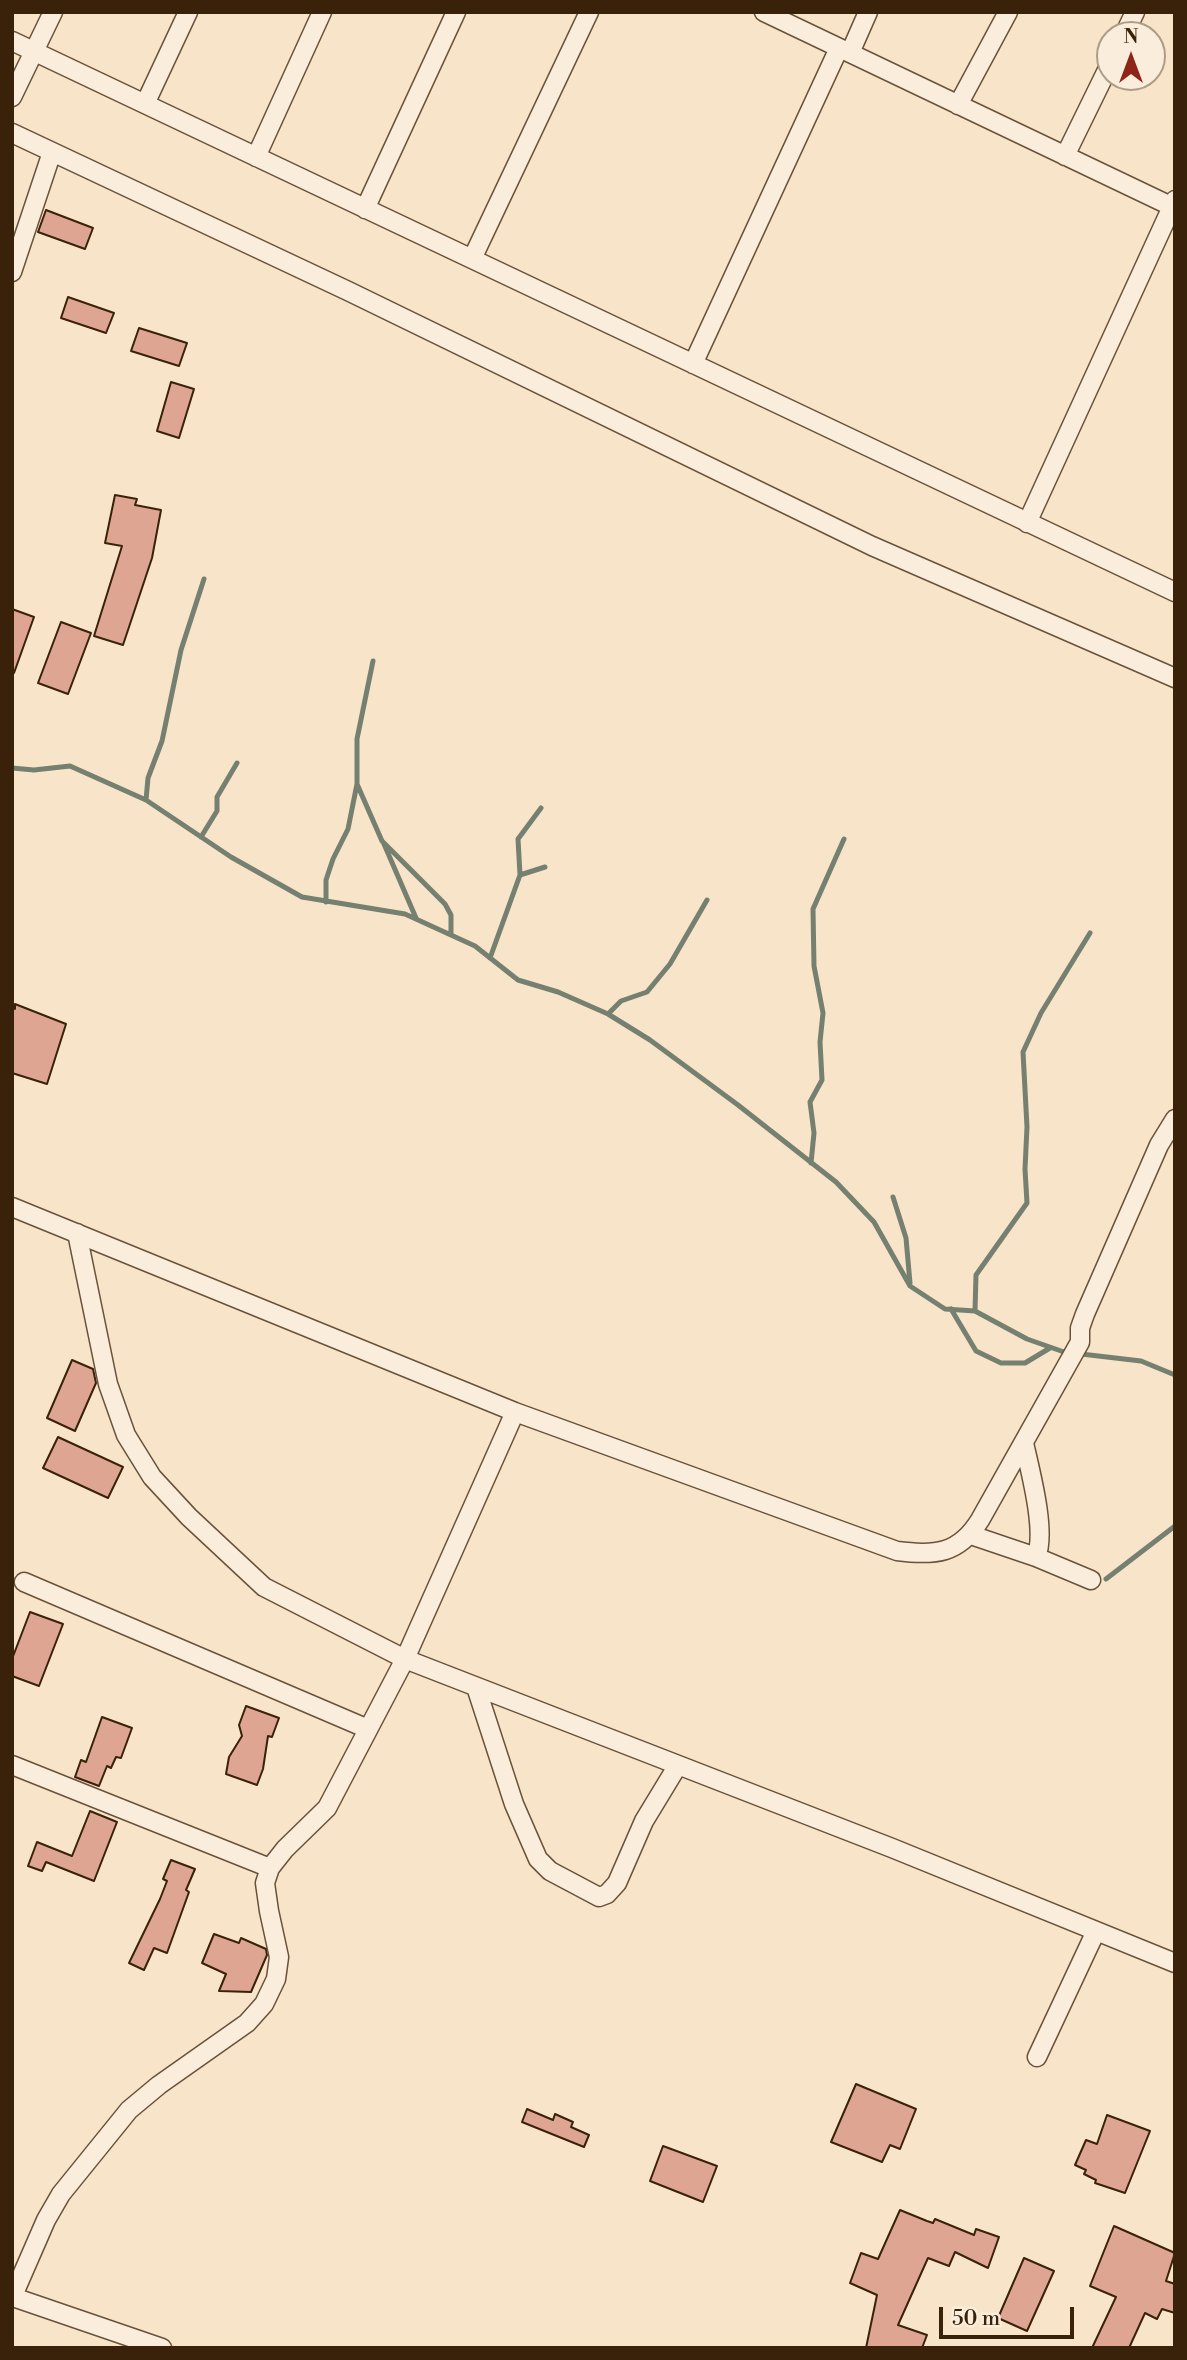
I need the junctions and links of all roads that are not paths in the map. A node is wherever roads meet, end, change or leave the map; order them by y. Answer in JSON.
{"nodes":[{"id":1,"x":53,"y":12,"type":"edge"},
{"id":2,"x":188,"y":12,"type":"edge"},
{"id":3,"x":322,"y":12,"type":"edge"},
{"id":4,"x":456,"y":12,"type":"edge"},
{"id":5,"x":590,"y":12,"type":"edge"},
{"id":6,"x":764,"y":12,"type":"edge"},
{"id":7,"x":868,"y":12,"type":"edge"},
{"id":8,"x":1008,"y":12,"type":"edge"},
{"id":9,"x":12,"y":41,"type":"edge"},
{"id":10,"x":844,"y":50,"type":"junction"},
{"id":11,"x":35,"y":52,"type":"junction"},
{"id":12,"x":1097,"y":91,"type":"edge"},
{"id":13,"x":12,"y":97,"type":"edge"},
{"id":14,"x":145,"y":104,"type":"junction"},
{"id":15,"x":958,"y":105,"type":"junction"},
{"id":16,"x":12,"y":133,"type":"edge"},
{"id":17,"x":52,"y":152,"type":"junction"},
{"id":18,"x":1065,"y":156,"type":"junction"},
{"id":19,"x":256,"y":157,"type":"junction"},
{"id":20,"x":1174,"y":205,"type":"edge"},
{"id":21,"x":365,"y":209,"type":"junction"},
{"id":22,"x":472,"y":259,"type":"junction"},
{"id":23,"x":12,"y":272,"type":"edge"},
{"id":24,"x":692,"y":364,"type":"junction"},
{"id":25,"x":1027,"y":523,"type":"junction"},
{"id":26,"x":1175,"y":592,"type":"edge"},
{"id":27,"x":1175,"y":678,"type":"edge"},
{"id":28,"x":1175,"y":1119,"type":"edge"},
{"id":29,"x":12,"y":1207,"type":"edge"},
{"id":30,"x":77,"y":1233,"type":"junction"},
{"id":31,"x":515,"y":1412,"type":"junction"},
{"id":32,"x":1024,"y":1443,"type":"junction"},
{"id":33,"x":971,"y":1535,"type":"junction"},
{"id":34,"x":1036,"y":1557,"type":"junction"},
{"id":35,"x":1091,"y":1580,"type":"dead end"},
{"id":36,"x":24,"y":1581,"type":"dead end"},
{"id":37,"x":405,"y":1659,"type":"junction"},
{"id":38,"x":476,"y":1687,"type":"junction"},
{"id":39,"x":368,"y":1729,"type":"junction"},
{"id":40,"x":12,"y":1765,"type":"edge"},
{"id":41,"x":678,"y":1765,"type":"junction"},
{"id":42,"x":270,"y":1868,"type":"junction"},
{"id":43,"x":1096,"y":1931,"type":"junction"},
{"id":44,"x":1175,"y":1963,"type":"edge"},
{"id":45,"x":1037,"y":2057,"type":"dead end"},
{"id":46,"x":13,"y":2298,"type":"edge"},
{"id":47,"x":162,"y":2348,"type":"edge"}],
"edges":[{"from":1,"to":11,"type":"street"},
{"from":2,"to":14,"type":"street"},
{"from":3,"to":19,"type":"street"},
{"from":4,"to":21,"type":"street"},
{"from":5,"to":22,"type":"street"},
{"from":6,"to":10,"type":"street"},
{"from":7,"to":10,"type":"street"},
{"from":8,"to":15,"type":"street"},
{"from":9,"to":11,"type":"street"},
{"from":10,"to":15,"type":"street"},
{"from":10,"to":24,"type":"street"},
{"from":11,"to":13,"type":"street"},
{"from":11,"to":14,"type":"street"},
{"from":12,"to":18,"type":"street"},
{"from":14,"to":19,"type":"street"},
{"from":15,"to":18,"type":"street"},
{"from":16,"to":17,"type":"street"},
{"from":17,"to":23,"type":"street"},
{"from":17,"to":27,"type":"street"},
{"from":18,"to":20,"type":"street"},
{"from":19,"to":21,"type":"street"},
{"from":20,"to":25,"type":"street"},
{"from":21,"to":22,"type":"street"},
{"from":22,"to":24,"type":"street"},
{"from":24,"to":25,"type":"street"},
{"from":25,"to":26,"type":"street"},
{"from":28,"to":32,"type":"street"},
{"from":29,"to":30,"type":"street"},
{"from":30,"to":31,"type":"street"},
{"from":30,"to":37,"type":"street"},
{"from":31,"to":33,"type":"street"},
{"from":31,"to":37,"type":"street"},
{"from":32,"to":33,"type":"street"},
{"from":32,"to":34,"type":"street"},
{"from":33,"to":34,"type":"street"},
{"from":34,"to":35,"type":"street"},
{"from":36,"to":39,"type":"street"},
{"from":37,"to":38,"type":"street"},
{"from":37,"to":39,"type":"street"},
{"from":38,"to":41,"type":"street"},
{"from":38,"to":41,"type":"street"},
{"from":39,"to":42,"type":"street"},
{"from":40,"to":42,"type":"street"},
{"from":41,"to":43,"type":"street"},
{"from":42,"to":46,"type":"street"},
{"from":43,"to":44,"type":"street"},
{"from":43,"to":45,"type":"street"},
{"from":46,"to":47,"type":"street"}]}
